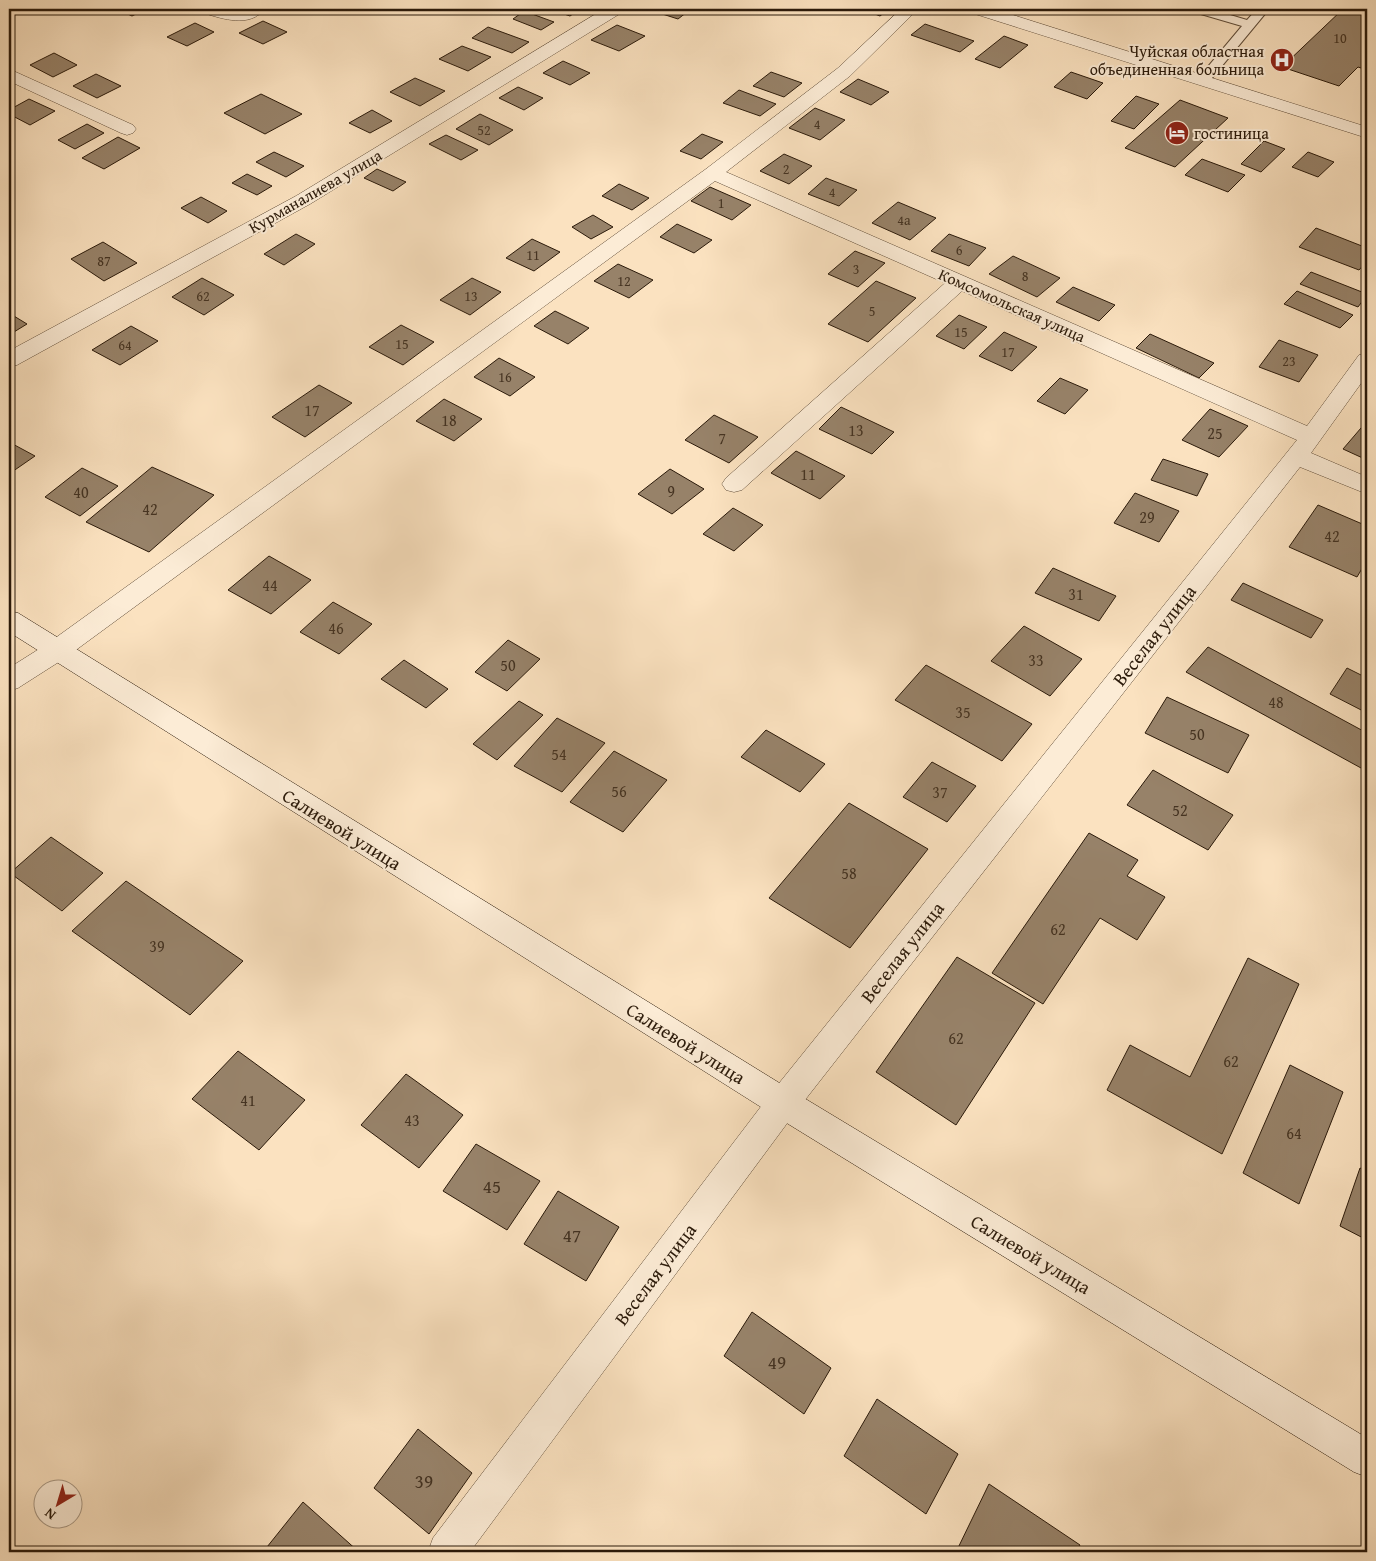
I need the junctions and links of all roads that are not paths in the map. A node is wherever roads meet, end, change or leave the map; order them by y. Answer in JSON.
{"nodes":[{"id":1,"x":210,"y":9,"type":"edge"},
{"id":2,"x":256,"y":9,"type":"edge"},
{"id":3,"x":615,"y":9,"type":"edge"},
{"id":4,"x":910,"y":9,"type":"edge"},
{"id":5,"x":978,"y":9,"type":"edge"},
{"id":6,"x":1198,"y":9,"type":"edge"},
{"id":7,"x":1263,"y":9,"type":"edge"},
{"id":8,"x":1251,"y":25,"type":"junction"},
{"id":9,"x":9,"y":74,"type":"edge"},
{"id":10,"x":1202,"y":80,"type":"junction"},
{"id":11,"x":127,"y":129,"type":"dead end"},
{"id":12,"x":1367,"y":133,"type":"edge"},
{"id":13,"x":713,"y":173,"type":"junction"},
{"id":14,"x":959,"y":282,"type":"junction"},
{"id":15,"x":9,"y":360,"type":"edge"},
{"id":16,"x":1367,"y":360,"type":"edge"},
{"id":17,"x":1304,"y":446,"type":"junction"},
{"id":18,"x":734,"y":484,"type":"dead end"},
{"id":19,"x":1367,"y":486,"type":"edge"},
{"id":20,"x":9,"y":620,"type":"edge"},
{"id":21,"x":56,"y":651,"type":"junction"},
{"id":22,"x":9,"y":681,"type":"edge"},
{"id":23,"x":783,"y":1103,"type":"junction"},
{"id":24,"x":1367,"y":1459,"type":"edge"},
{"id":25,"x":447,"y":1552,"type":"edge"}],
"edges":[{"from":1,"to":2,"type":"street"},
{"from":3,"to":15,"type":"street","name":"Курманалиева улица"},
{"from":4,"to":13,"type":"street"},
{"from":5,"to":10,"type":"street"},
{"from":6,"to":8,"type":"lane"},
{"from":7,"to":8,"type":"lane"},
{"from":8,"to":10,"type":"lane"},
{"from":9,"to":11,"type":"street"},
{"from":10,"to":12,"type":"street"},
{"from":13,"to":14,"type":"street","name":"Комсомольская улица"},
{"from":13,"to":21,"type":"street"},
{"from":14,"to":17,"type":"street","name":"Комсомольская улица"},
{"from":14,"to":18,"type":"street"},
{"from":16,"to":17,"type":"street","name":"Веселая улица"},
{"from":17,"to":19,"type":"street","name":"Комсомольская улица"},
{"from":17,"to":23,"type":"street","name":"Веселая улица"},
{"from":20,"to":21,"type":"street","name":"Салиевой улица"},
{"from":21,"to":22,"type":"street"},
{"from":21,"to":23,"type":"street","name":"Салиевой улица"},
{"from":23,"to":24,"type":"street","name":"Салиевой улица"},
{"from":23,"to":25,"type":"street","name":"Веселая улица"}]}
